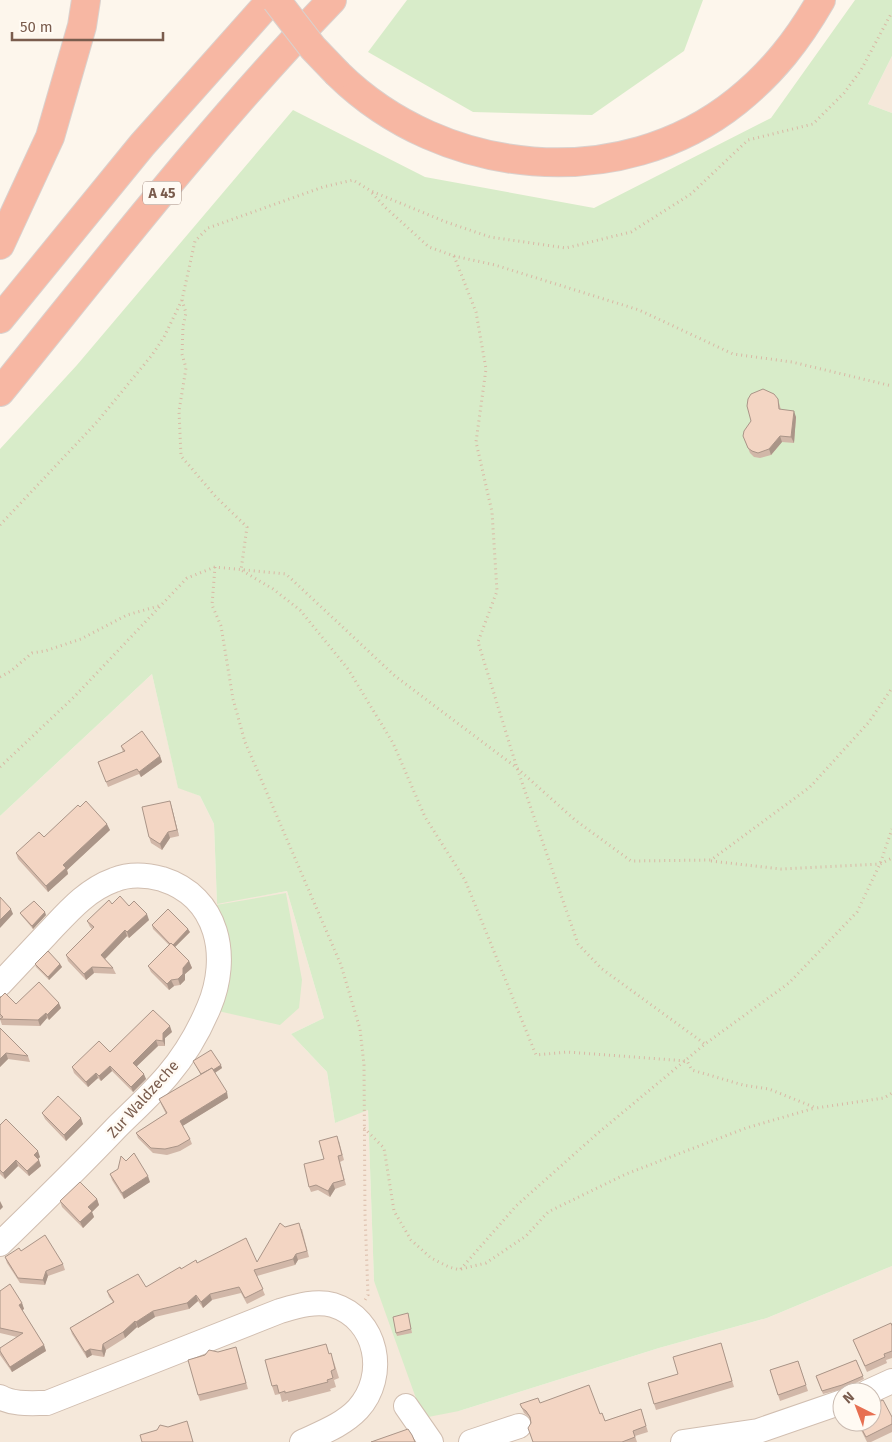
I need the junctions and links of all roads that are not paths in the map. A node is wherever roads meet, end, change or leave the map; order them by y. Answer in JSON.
{"nodes":[{"id":1,"x":86,"y":0,"type":"edge"},
{"id":2,"x":271,"y":0,"type":"edge"},
{"id":3,"x":276,"y":0,"type":"edge"},
{"id":4,"x":332,"y":0,"type":"edge"},
{"id":5,"x":818,"y":4,"type":"edge"},
{"id":6,"x":0,"y":245,"type":"edge"},
{"id":7,"x":0,"y":319,"type":"edge"},
{"id":8,"x":0,"y":392,"type":"edge"},
{"id":9,"x":0,"y":984,"type":"edge"},
{"id":10,"x":0,"y":1244,"type":"edge"},
{"id":11,"x":0,"y":1397,"type":"edge"},
{"id":12,"x":832,"y":1405,"type":"edge"},
{"id":13,"x":406,"y":1406,"type":"dead end"},
{"id":14,"x":519,"y":1426,"type":"dead end"},
{"id":15,"x":302,"y":1442,"type":"edge"},
{"id":16,"x":431,"y":1442,"type":"edge"},
{"id":17,"x":471,"y":1442,"type":"edge"},
{"id":18,"x":683,"y":1442,"type":"edge"}],
"edges":[{"from":1,"to":6,"type":"highway"},
{"from":2,"to":7,"type":"highway"},
{"from":3,"to":5,"type":"highway","bridge":true},
{"from":4,"to":8,"type":"highway","number":"A 45"},
{"from":9,"to":10,"type":"street","name":"Zur Waldzeche"},
{"from":11,"to":15,"type":"street"},
{"from":12,"to":18,"type":"street"},
{"from":13,"to":16,"type":"street"},
{"from":14,"to":17,"type":"street"}]}
